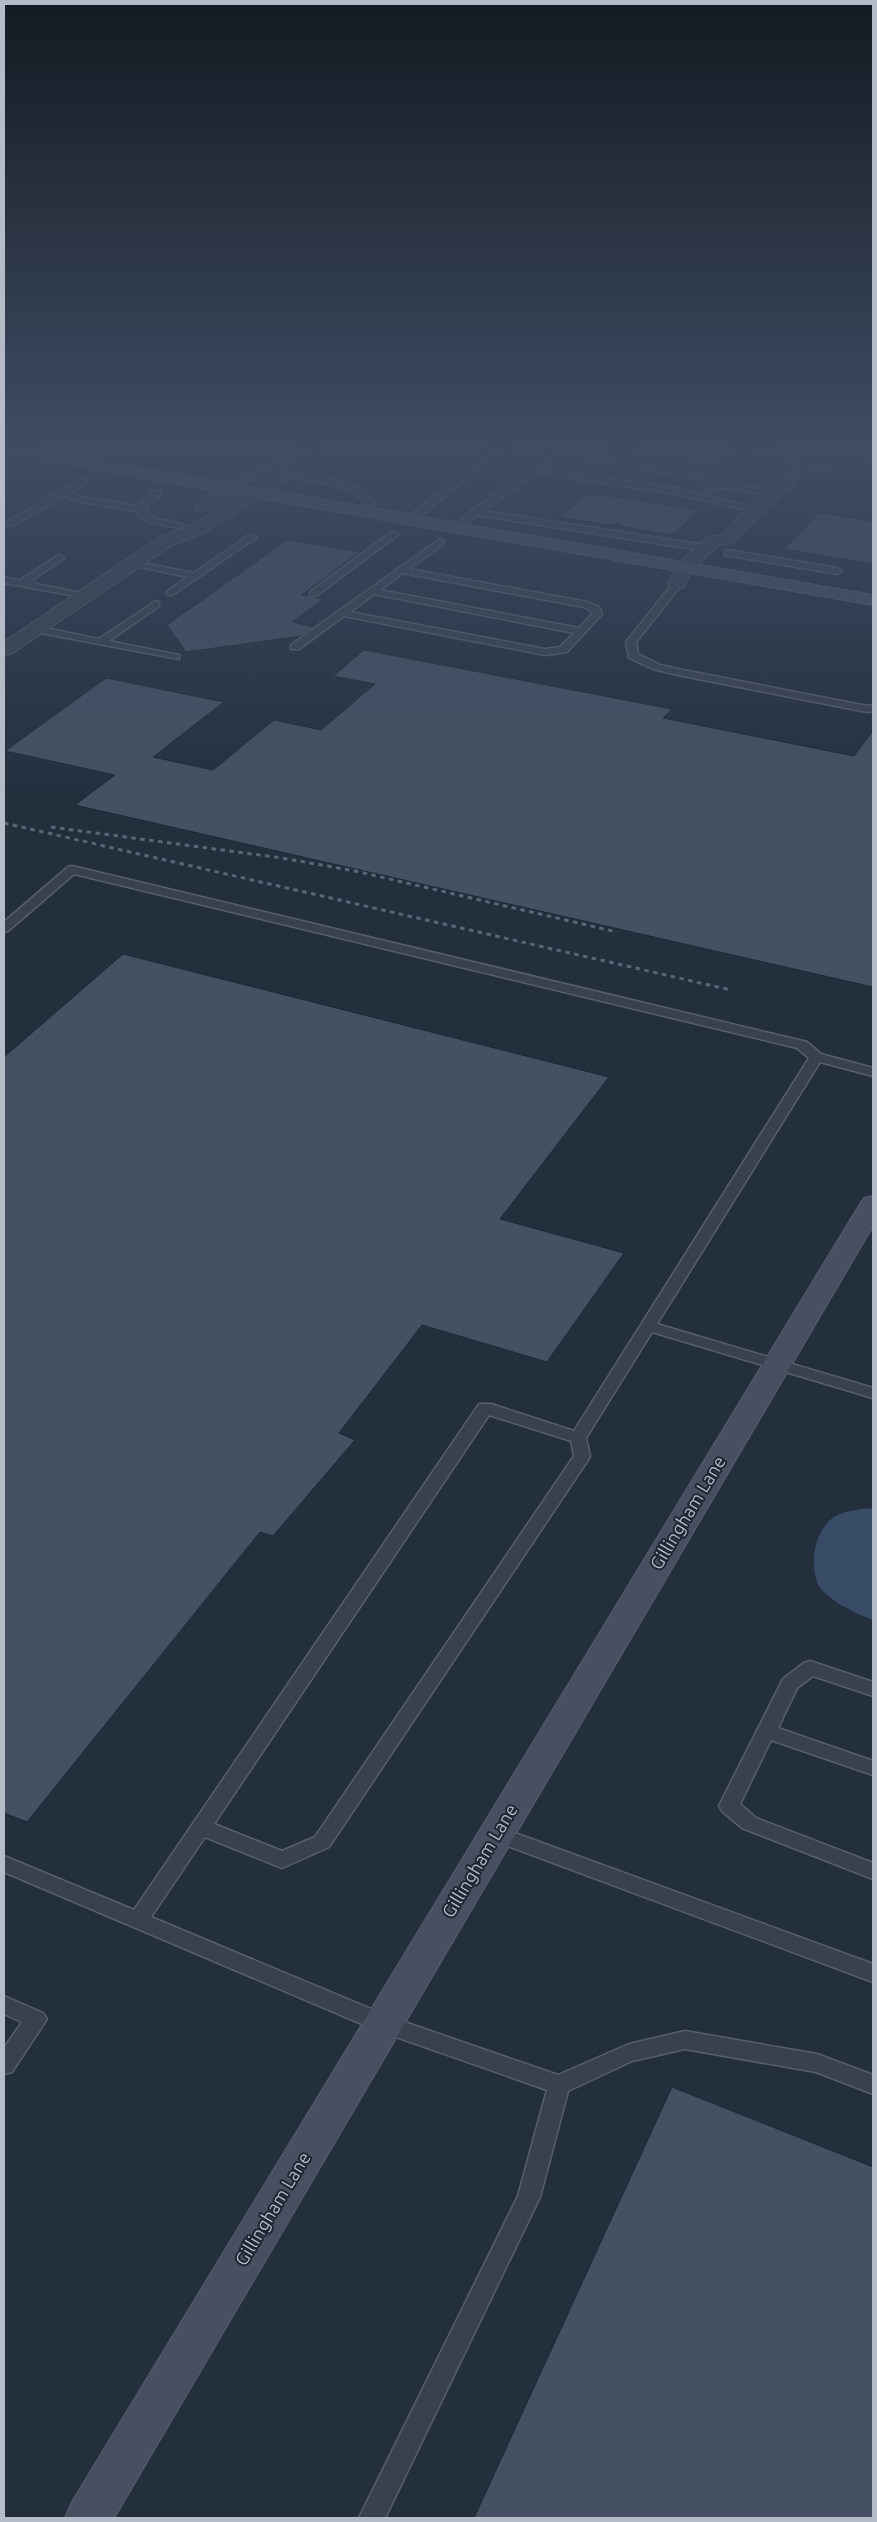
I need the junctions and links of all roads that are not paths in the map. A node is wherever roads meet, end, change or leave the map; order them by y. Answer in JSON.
{"nodes":[{"id":1,"x":53,"y":562,"type":"edge"},
{"id":2,"x":135,"y":562,"type":"edge"},
{"id":3,"x":216,"y":562,"type":"edge"},
{"id":4,"x":357,"y":562,"type":"edge"},
{"id":5,"x":413,"y":562,"type":"edge"},
{"id":6,"x":654,"y":562,"type":"edge"},
{"id":7,"x":691,"y":562,"type":"edge"},
{"id":8,"x":716,"y":562,"type":"edge"},
{"id":9,"x":799,"y":562,"type":"edge"},
{"id":10,"x":132,"y":564,"type":"junction"},
{"id":11,"x":685,"y":567,"type":"junction"},
{"id":12,"x":401,"y":570,"type":"junction"},
{"id":13,"x":837,"y":570,"type":"dead end"},
{"id":14,"x":709,"y":571,"type":"junction"},
{"id":15,"x":195,"y":576,"type":"junction"},
{"id":16,"x":4,"y":580,"type":"edge"},
{"id":17,"x":658,"y":581,"type":"dead end"},
{"id":18,"x":677,"y":584,"type":"junction"},
{"id":19,"x":33,"y":586,"type":"junction"},
{"id":20,"x":696,"y":588,"type":"dead end"},
{"id":21,"x":372,"y":592,"type":"junction"},
{"id":22,"x":171,"y":593,"type":"dead end"},
{"id":23,"x":313,"y":594,"type":"dead end"},
{"id":24,"x":84,"y":596,"type":"junction"},
{"id":25,"x":873,"y":600,"type":"edge"},
{"id":26,"x":156,"y":604,"type":"dead end"},
{"id":27,"x":341,"y":613,"type":"junction"},
{"id":28,"x":35,"y":629,"type":"junction"},
{"id":29,"x":581,"y":631,"type":"junction"},
{"id":30,"x":101,"y":642,"type":"junction"},
{"id":31,"x":295,"y":647,"type":"dead end"},
{"id":32,"x":4,"y":650,"type":"edge"},
{"id":33,"x":175,"y":657,"type":"dead end"},
{"id":34,"x":873,"y":708,"type":"edge"},
{"id":35,"x":4,"y":928,"type":"edge"},
{"id":36,"x":816,"y":1057,"type":"junction"},
{"id":37,"x":873,"y":1072,"type":"edge"},
{"id":38,"x":873,"y":1204,"type":"edge"},
{"id":39,"x":648,"y":1326,"type":"junction"},
{"id":40,"x":777,"y":1365,"type":"junction"},
{"id":41,"x":873,"y":1393,"type":"edge"},
{"id":42,"x":578,"y":1438,"type":"junction"},
{"id":43,"x":873,"y":1689,"type":"edge"},
{"id":44,"x":766,"y":1731,"type":"junction"},
{"id":45,"x":873,"y":1768,"type":"edge"},
{"id":46,"x":201,"y":1827,"type":"junction"},
{"id":47,"x":496,"y":1834,"type":"junction"},
{"id":48,"x":4,"y":1864,"type":"edge"},
{"id":49,"x":873,"y":1871,"type":"edge"},
{"id":50,"x":138,"y":1920,"type":"junction"},
{"id":51,"x":873,"y":1973,"type":"edge"},
{"id":52,"x":4,"y":2006,"type":"edge"},
{"id":53,"x":383,"y":2024,"type":"junction"},
{"id":54,"x":4,"y":2065,"type":"edge"},
{"id":55,"x":559,"y":2085,"type":"junction"},
{"id":56,"x":873,"y":2085,"type":"edge"},
{"id":57,"x":88,"y":2518,"type":"edge"},
{"id":58,"x":372,"y":2518,"type":"edge"}],
"edges":[{"from":1,"to":19,"type":"lane"},
{"from":2,"to":10,"type":"street"},
{"from":3,"to":15,"type":"lane"},
{"from":4,"to":23,"type":"lane"},
{"from":5,"to":12,"type":"lane"},
{"from":6,"to":11,"type":"street"},
{"from":7,"to":11,"type":"street"},
{"from":8,"to":14,"type":"street"},
{"from":9,"to":13,"type":"lane"},
{"from":10,"to":15,"type":"lane"},
{"from":10,"to":24,"type":"street"},
{"from":11,"to":14,"type":"street"},
{"from":11,"to":18,"type":"street"},
{"from":12,"to":21,"type":"lane"},
{"from":12,"to":29,"type":"lane"},
{"from":14,"to":18,"type":"street"},
{"from":14,"to":25,"type":"street"},
{"from":15,"to":22,"type":"lane"},
{"from":16,"to":19,"type":"lane"},
{"from":17,"to":18,"type":"street"},
{"from":18,"to":20,"type":"street"},
{"from":18,"to":34,"type":"lane"},
{"from":19,"to":24,"type":"lane"},
{"from":21,"to":27,"type":"lane"},
{"from":21,"to":29,"type":"lane"},
{"from":24,"to":28,"type":"street"},
{"from":26,"to":30,"type":"lane"},
{"from":27,"to":29,"type":"lane"},
{"from":27,"to":31,"type":"lane"},
{"from":28,"to":30,"type":"lane"},
{"from":28,"to":32,"type":"street"},
{"from":30,"to":33,"type":"lane"},
{"from":35,"to":36,"type":"lane"},
{"from":36,"to":37,"type":"lane"},
{"from":36,"to":39,"type":"lane"},
{"from":38,"to":40,"type":"street","name":"Gillingham Lane"},
{"from":39,"to":40,"type":"lane"},
{"from":39,"to":42,"type":"lane"},
{"from":40,"to":41,"type":"lane"},
{"from":40,"to":47,"type":"street","name":"Gillingham Lane"},
{"from":42,"to":46,"type":"lane"},
{"from":42,"to":46,"type":"lane"},
{"from":43,"to":44,"type":"lane"},
{"from":44,"to":45,"type":"lane"},
{"from":44,"to":49,"type":"lane"},
{"from":46,"to":50,"type":"lane"},
{"from":47,"to":51,"type":"lane"},
{"from":47,"to":53,"type":"street","name":"Gillingham Lane"},
{"from":48,"to":50,"type":"lane"},
{"from":50,"to":53,"type":"lane"},
{"from":52,"to":54,"type":"lane"},
{"from":53,"to":55,"type":"lane"},
{"from":53,"to":57,"type":"street","name":"Gillingham Lane"},
{"from":55,"to":56,"type":"lane"},
{"from":55,"to":58,"type":"lane"}]}
